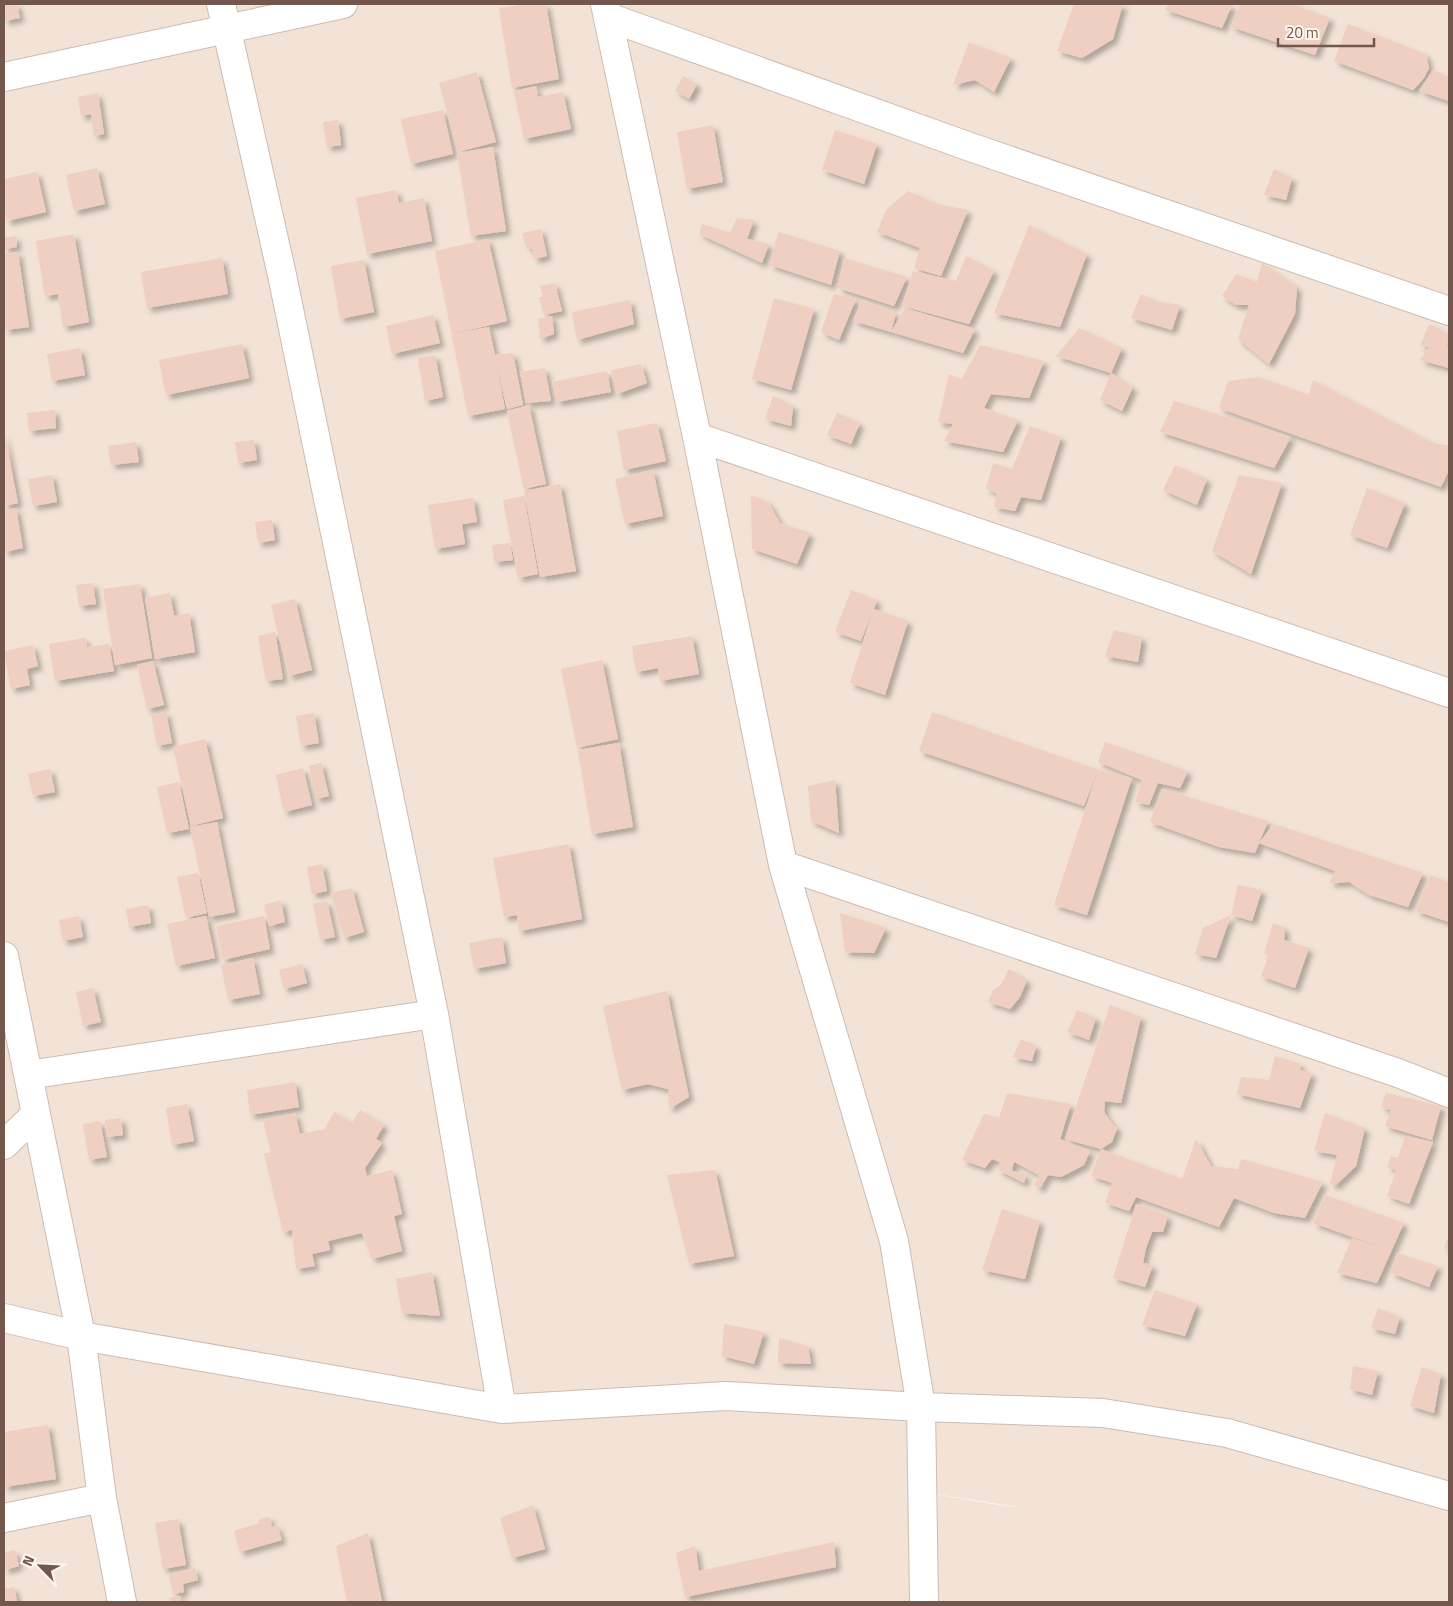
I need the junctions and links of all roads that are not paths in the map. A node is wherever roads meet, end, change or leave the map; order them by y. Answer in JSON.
{"nodes":[{"id":1,"x":221,"y":4,"type":"edge"},
{"id":2,"x":343,"y":4,"type":"edge"},
{"id":3,"x":606,"y":11,"type":"edge"},
{"id":4,"x":228,"y":30,"type":"junction"},
{"id":5,"x":4,"y":77,"type":"edge"},
{"id":6,"x":1449,"y":311,"type":"edge"},
{"id":7,"x":697,"y":437,"type":"junction"},
{"id":8,"x":1449,"y":693,"type":"edge"},
{"id":9,"x":783,"y":865,"type":"junction"},
{"id":10,"x":4,"y":956,"type":"edge"},
{"id":11,"x":434,"y":1014,"type":"junction"},
{"id":12,"x":28,"y":1074,"type":"junction"},
{"id":13,"x":1449,"y":1092,"type":"edge"},
{"id":14,"x":36,"y":1114,"type":"junction"},
{"id":15,"x":4,"y":1145,"type":"edge"},
{"id":16,"x":4,"y":1318,"type":"edge"},
{"id":17,"x":81,"y":1336,"type":"junction"},
{"id":18,"x":921,"y":1407,"type":"junction"},
{"id":19,"x":502,"y":1409,"type":"junction"},
{"id":20,"x":1449,"y":1496,"type":"edge"},
{"id":21,"x":102,"y":1498,"type":"junction"},
{"id":22,"x":4,"y":1518,"type":"edge"},
{"id":23,"x":122,"y":1602,"type":"edge"},
{"id":24,"x":924,"y":1602,"type":"edge"}],
"edges":[{"from":1,"to":4,"type":"street"},
{"from":2,"to":4,"type":"street"},
{"from":3,"to":6,"type":"street"},
{"from":3,"to":7,"type":"street"},
{"from":4,"to":5,"type":"street"},
{"from":4,"to":11,"type":"street"},
{"from":7,"to":8,"type":"street"},
{"from":7,"to":9,"type":"street"},
{"from":9,"to":13,"type":"street"},
{"from":9,"to":18,"type":"street"},
{"from":10,"to":12,"type":"street"},
{"from":11,"to":12,"type":"street"},
{"from":11,"to":19,"type":"street"},
{"from":12,"to":14,"type":"street"},
{"from":14,"to":15,"type":"street"},
{"from":14,"to":17,"type":"street"},
{"from":16,"to":17,"type":"street"},
{"from":17,"to":19,"type":"street"},
{"from":17,"to":21,"type":"street"},
{"from":18,"to":19,"type":"street"},
{"from":18,"to":20,"type":"street"},
{"from":18,"to":24,"type":"street"},
{"from":21,"to":22,"type":"street"},
{"from":21,"to":23,"type":"street"}]}
